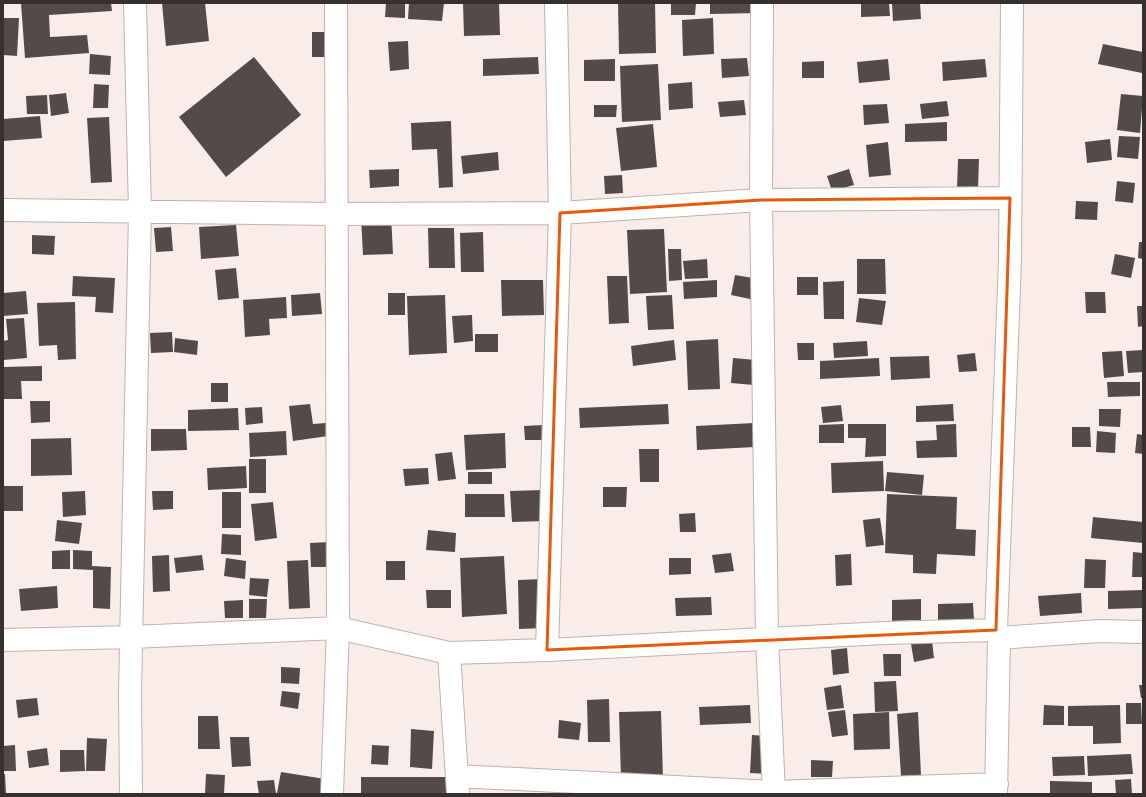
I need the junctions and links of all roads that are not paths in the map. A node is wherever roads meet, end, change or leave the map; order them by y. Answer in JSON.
{"nodes":[{"id":1,"x":135,"y":3,"type":"edge"},
{"id":2,"x":336,"y":3,"type":"edge"},
{"id":3,"x":556,"y":3,"type":"edge"},
{"id":4,"x":762,"y":3,"type":"edge"},
{"id":5,"x":1012,"y":3,"type":"edge"},
{"id":6,"x":1010,"y":198,"type":"junction"},
{"id":7,"x":761,"y":200,"type":"junction"},
{"id":8,"x":3,"y":210,"type":"edge"},
{"id":9,"x":140,"y":212,"type":"junction"},
{"id":10,"x":560,"y":212,"type":"junction"},
{"id":11,"x":336,"y":214,"type":"junction"},
{"id":12,"x":338,"y":628,"type":"junction"},
{"id":13,"x":1143,"y":632,"type":"edge"},
{"id":14,"x":998,"y":634,"type":"junction"},
{"id":15,"x":132,"y":637,"type":"junction"},
{"id":16,"x":767,"y":638,"type":"junction"},
{"id":17,"x":3,"y":640,"type":"edge"},
{"id":18,"x":547,"y":650,"type":"junction"},
{"id":19,"x":449,"y":653,"type":"junction"},
{"id":20,"x":458,"y":785,"type":"edge"},
{"id":21,"x":996,"y":789,"type":"edge"},
{"id":22,"x":774,"y":793,"type":"edge"},
{"id":23,"x":132,"y":794,"type":"edge"},
{"id":24,"x":332,"y":794,"type":"edge"}],
"edges":[{"from":1,"to":9,"type":"street"},
{"from":2,"to":11,"type":"street"},
{"from":3,"to":10,"type":"street"},
{"from":4,"to":7,"type":"street"},
{"from":5,"to":6,"type":"street"},
{"from":6,"to":7,"type":"street"},
{"from":6,"to":14,"type":"street"},
{"from":7,"to":10,"type":"street"},
{"from":7,"to":16,"type":"street"},
{"from":8,"to":9,"type":"street"},
{"from":9,"to":11,"type":"street"},
{"from":9,"to":15,"type":"street"},
{"from":10,"to":11,"type":"street"},
{"from":10,"to":18,"type":"street"},
{"from":11,"to":12,"type":"street"},
{"from":12,"to":15,"type":"street"},
{"from":12,"to":19,"type":"street"},
{"from":12,"to":24,"type":"street"},
{"from":13,"to":14,"type":"street"},
{"from":14,"to":16,"type":"street"},
{"from":14,"to":21,"type":"street"},
{"from":15,"to":17,"type":"street"},
{"from":15,"to":23,"type":"street"},
{"from":16,"to":18,"type":"street"},
{"from":16,"to":22,"type":"street"},
{"from":18,"to":19,"type":"street"},
{"from":19,"to":20,"type":"street"},
{"from":20,"to":22,"type":"street"},
{"from":21,"to":22,"type":"street"}]}
